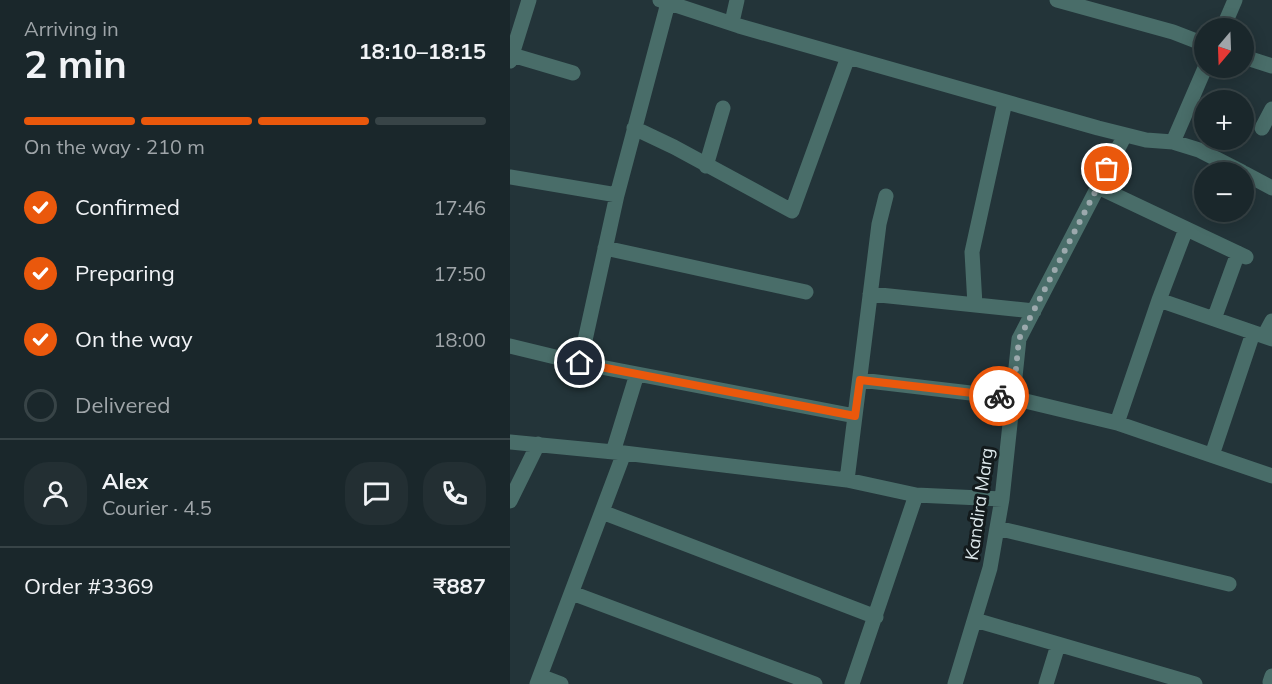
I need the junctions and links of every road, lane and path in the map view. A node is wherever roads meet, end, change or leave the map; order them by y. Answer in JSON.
{"nodes":[{"id":1,"x":529,"y":0,"type":"edge"},
{"id":2,"x":737,"y":0,"type":"edge"},
{"id":3,"x":1057,"y":0,"type":"edge"},
{"id":4,"x":1236,"y":0,"type":"edge"},
{"id":5,"x":664,"y":1,"type":"edge"},
{"id":6,"x":1228,"y":18,"type":"edge"},
{"id":7,"x":732,"y":22,"type":"junction"},
{"id":8,"x":1194,"y":40,"type":"edge"},
{"id":9,"x":848,"y":57,"type":"junction"},
{"id":10,"x":511,"y":58,"type":"edge"},
{"id":11,"x":1254,"y":60,"type":"edge"},
{"id":12,"x":1272,"y":66,"type":"edge"},
{"id":13,"x":573,"y":73,"type":"dead end"},
{"id":14,"x":1201,"y":78,"type":"edge"},
{"id":15,"x":1005,"y":102,"type":"junction"},
{"id":16,"x":723,"y":108,"type":"dead end"},
{"id":17,"x":1272,"y":109,"type":"edge"},
{"id":18,"x":634,"y":128,"type":"junction"},
{"id":19,"x":1262,"y":128,"type":"dead end"},
{"id":20,"x":1125,"y":135,"type":"junction"},
{"id":21,"x":1173,"y":142,"type":"junction"},
{"id":22,"x":1222,"y":162,"type":"edge"},
{"id":23,"x":706,"y":166,"type":"junction"},
{"id":24,"x":510,"y":177,"type":"edge"},
{"id":25,"x":1254,"y":179,"type":"edge"},
{"id":26,"x":1098,"y":187,"type":"junction"},
{"id":27,"x":1272,"y":188,"type":"edge"},
{"id":28,"x":617,"y":195,"type":"junction"},
{"id":29,"x":886,"y":196,"type":"dead end"},
{"id":30,"x":1186,"y":229,"type":"junction"},
{"id":31,"x":605,"y":248,"type":"junction"},
{"id":32,"x":806,"y":292,"type":"dead end"},
{"id":33,"x":870,"y":294,"type":"junction"},
{"id":34,"x":1159,"y":300,"type":"junction"},
{"id":35,"x":975,"y":305,"type":"junction"},
{"id":36,"x":1034,"y":311,"type":"junction"},
{"id":37,"x":1214,"y":319,"type":"junction"},
{"id":38,"x":1272,"y":321,"type":"edge"},
{"id":39,"x":1263,"y":336,"type":"edge"},
{"id":40,"x":510,"y":346,"type":"edge"},
{"id":41,"x":580,"y":363,"type":"junction"},
{"id":42,"x":637,"y":374,"type":"junction"},
{"id":43,"x":860,"y":380,"type":"junction"},
{"id":44,"x":1013,"y":398,"type":"junction"},
{"id":45,"x":855,"y":416,"type":"junction"},
{"id":46,"x":1117,"y":423,"type":"junction"},
{"id":47,"x":510,"y":442,"type":"edge"},
{"id":48,"x":538,"y":444,"type":"junction"},
{"id":49,"x":619,"y":452,"type":"junction"},
{"id":50,"x":1212,"y":456,"type":"junction"},
{"id":51,"x":1272,"y":476,"type":"edge"},
{"id":52,"x":847,"y":480,"type":"junction"},
{"id":53,"x":916,"y":495,"type":"junction"},
{"id":54,"x":1002,"y":499,"type":"junction"},
{"id":55,"x":510,"y":501,"type":"edge"},
{"id":56,"x":602,"y":512,"type":"junction"},
{"id":57,"x":997,"y":528,"type":"junction"},
{"id":58,"x":1228,"y":584,"type":"dead end"},
{"id":59,"x":572,"y":593,"type":"junction"},
{"id":60,"x":876,"y":617,"type":"junction"},
{"id":61,"x":975,"y":620,"type":"junction"},
{"id":62,"x":1058,"y":645,"type":"junction"},
{"id":63,"x":1154,"y":678,"type":"edge"},
{"id":64,"x":538,"y":680,"type":"edge"},
{"id":65,"x":561,"y":684,"type":"edge"},
{"id":66,"x":815,"y":684,"type":"edge"},
{"id":67,"x":852,"y":684,"type":"edge"},
{"id":68,"x":956,"y":684,"type":"edge"},
{"id":69,"x":1046,"y":684,"type":"edge"},
{"id":70,"x":1195,"y":684,"type":"edge"}],
"edges":[{"from":1,"to":10,"type":"street"},
{"from":2,"to":7,"type":"street"},
{"from":3,"to":8,"type":"street"},
{"from":4,"to":6,"type":"street"},
{"from":5,"to":7,"type":"street"},
{"from":5,"to":18,"type":"street"},
{"from":7,"to":9,"type":"street"},
{"from":9,"to":15,"type":"street"},
{"from":9,"to":23,"type":"street"},
{"from":10,"to":13,"type":"street"},
{"from":11,"to":12,"type":"street"},
{"from":14,"to":21,"type":"street"},
{"from":15,"to":20,"type":"street"},
{"from":15,"to":35,"type":"street"},
{"from":16,"to":23,"type":"street"},
{"from":17,"to":19,"type":"street"},
{"from":18,"to":23,"type":"street"},
{"from":18,"to":28,"type":"street"},
{"from":20,"to":21,"type":"street"},
{"from":20,"to":26,"type":"street","name":"Kandira Marg"},
{"from":21,"to":22,"type":"street"},
{"from":24,"to":28,"type":"street"},
{"from":25,"to":27,"type":"street"},
{"from":26,"to":30,"type":"street"},
{"from":26,"to":36,"type":"street","name":"Kandira Marg"},
{"from":28,"to":31,"type":"street"},
{"from":29,"to":33,"type":"street"},
{"from":30,"to":34,"type":"street"},
{"from":30,"to":37,"type":"street"},
{"from":31,"to":32,"type":"street"},
{"from":31,"to":41,"type":"street"},
{"from":33,"to":35,"type":"street"},
{"from":33,"to":43,"type":"street"},
{"from":34,"to":37,"type":"street"},
{"from":34,"to":46,"type":"street"},
{"from":35,"to":36,"type":"street"},
{"from":36,"to":44,"type":"street","name":"Kandira Marg"},
{"from":37,"to":39,"type":"street"},
{"from":38,"to":39,"type":"street"},
{"from":39,"to":50,"type":"street"},
{"from":40,"to":41,"type":"street"},
{"from":41,"to":42,"type":"street"},
{"from":42,"to":45,"type":"street"},
{"from":42,"to":49,"type":"street"},
{"from":43,"to":44,"type":"street"},
{"from":43,"to":45,"type":"street"},
{"from":44,"to":46,"type":"street"},
{"from":44,"to":54,"type":"street","name":"Kandira Marg"},
{"from":45,"to":52,"type":"street"},
{"from":46,"to":50,"type":"street"},
{"from":47,"to":48,"type":"street"},
{"from":48,"to":49,"type":"street"},
{"from":48,"to":55,"type":"street"},
{"from":49,"to":52,"type":"street"},
{"from":49,"to":56,"type":"street"},
{"from":50,"to":51,"type":"street"},
{"from":52,"to":53,"type":"street"},
{"from":53,"to":54,"type":"street"},
{"from":53,"to":60,"type":"street"},
{"from":54,"to":57,"type":"street","name":"Kandira Marg"},
{"from":56,"to":59,"type":"street"},
{"from":56,"to":60,"type":"street"},
{"from":57,"to":58,"type":"street"},
{"from":57,"to":61,"type":"street","name":"Kandira Marg"},
{"from":59,"to":64,"type":"street"},
{"from":59,"to":66,"type":"street"},
{"from":60,"to":67,"type":"street"},
{"from":61,"to":62,"type":"street"},
{"from":61,"to":68,"type":"street","name":"Kandira Marg"},
{"from":62,"to":63,"type":"street"},
{"from":62,"to":69,"type":"street"},
{"from":63,"to":70,"type":"street"},
{"from":64,"to":65,"type":"street"}]}
